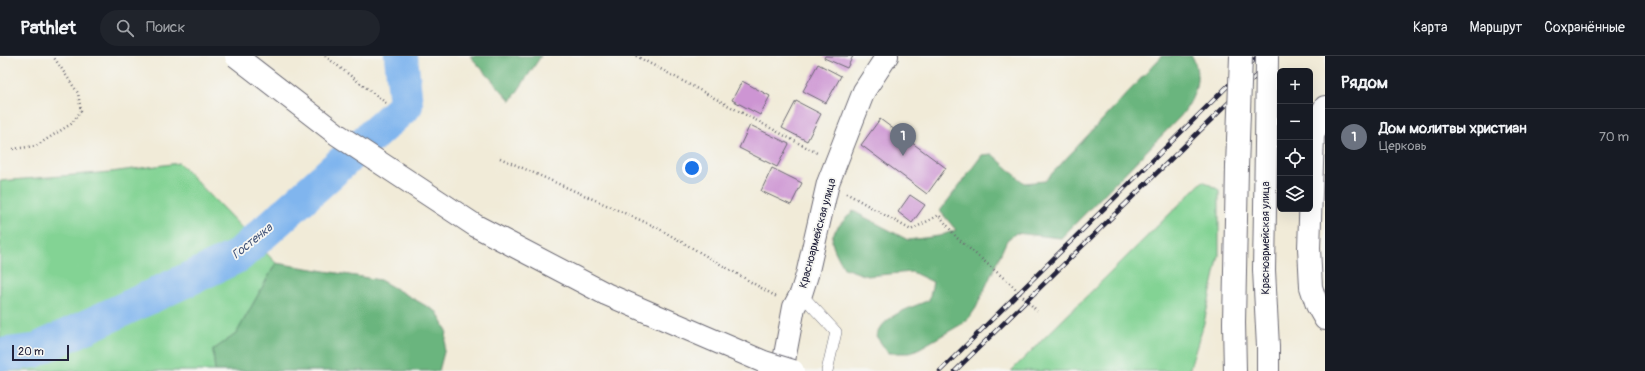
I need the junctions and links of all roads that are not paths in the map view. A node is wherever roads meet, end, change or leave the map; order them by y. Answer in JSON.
{"nodes":[{"id":1,"x":236,"y":56,"type":"edge"},
{"id":2,"x":887,"y":56,"type":"edge"},
{"id":3,"x":1242,"y":56,"type":"edge"},
{"id":4,"x":1267,"y":56,"type":"edge"},
{"id":5,"x":1325,"y":107,"type":"edge"},
{"id":6,"x":798,"y":300,"type":"junction"},
{"id":7,"x":1325,"y":319,"type":"edge"},
{"id":8,"x":1234,"y":339,"type":"junction"},
{"id":9,"x":1268,"y":347,"type":"junction"},
{"id":10,"x":782,"y":371,"type":"edge"},
{"id":11,"x":793,"y":371,"type":"edge"},
{"id":12,"x":828,"y":371,"type":"edge"},
{"id":13,"x":1221,"y":371,"type":"edge"},
{"id":14,"x":1235,"y":371,"type":"edge"},
{"id":15,"x":1268,"y":371,"type":"edge"},
{"id":16,"x":1284,"y":371,"type":"edge"}],
"edges":[{"from":1,"to":11,"type":"main road","bridge":true},
{"from":2,"to":6,"type":"main road","name":"Красноармейская улица"},
{"from":3,"to":8,"type":"main road","bridge":true},
{"from":4,"to":9,"type":"main road","name":"Красноармейская улица","bridge":true},
{"from":5,"to":7,"type":"main road"},
{"from":6,"to":10,"type":"main road","name":"Красноармейская улица"},
{"from":6,"to":12,"type":"lane"},
{"from":8,"to":13,"type":"main road"},
{"from":8,"to":14,"type":"main road"},
{"from":9,"to":15,"type":"main road","name":"Красноармейская улица"},
{"from":9,"to":16,"type":"main road"}]}
